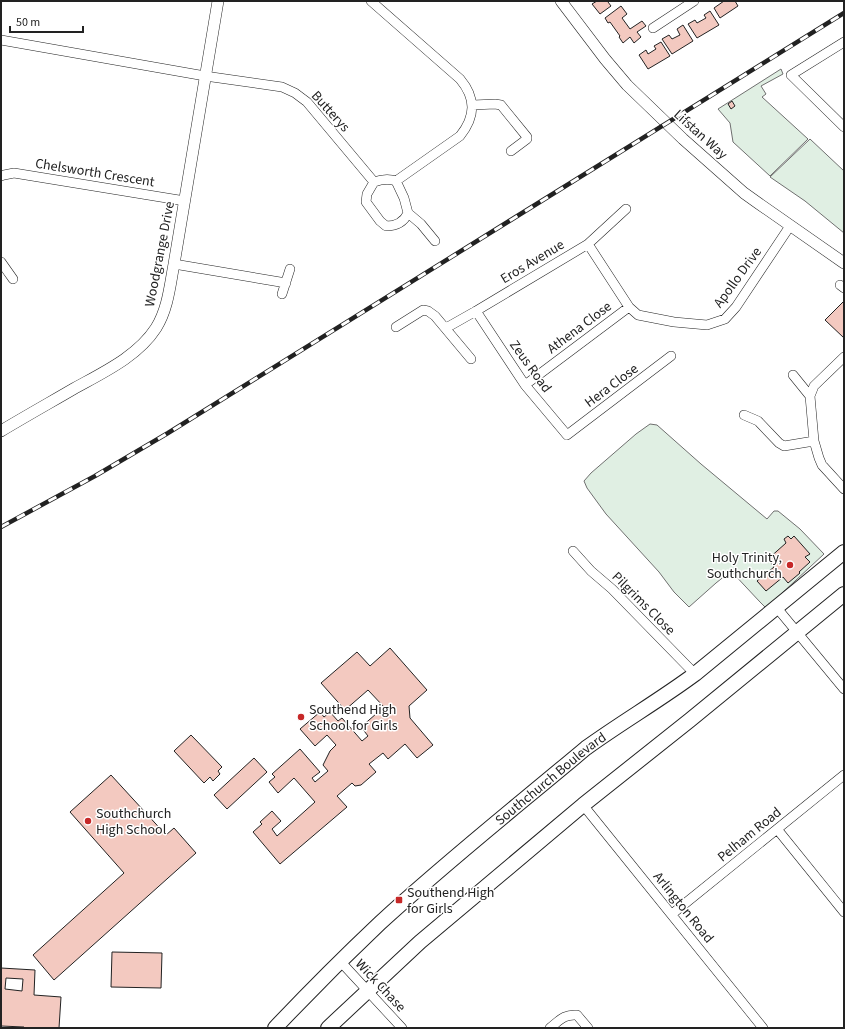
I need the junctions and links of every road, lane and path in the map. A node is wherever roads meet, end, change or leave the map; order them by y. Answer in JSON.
{"nodes":[{"id":1,"x":218,"y":1,"type":"edge"},
{"id":2,"x":371,"y":1,"type":"edge"},
{"id":3,"x":560,"y":1,"type":"edge"},
{"id":4,"x":694,"y":1,"type":"edge"},
{"id":5,"x":653,"y":28,"type":"dead end"},
{"id":6,"x":1,"y":40,"type":"edge"},
{"id":7,"x":844,"y":42,"type":"edge"},
{"id":8,"x":205,"y":76,"type":"junction"},
{"id":9,"x":473,"y":104,"type":"junction"},
{"id":10,"x":844,"y":127,"type":"edge"},
{"id":11,"x":511,"y":151,"type":"dead end"},
{"id":12,"x":1,"y":176,"type":"edge"},
{"id":13,"x":396,"y":181,"type":"junction"},
{"id":14,"x":374,"y":182,"type":"junction"},
{"id":15,"x":185,"y":201,"type":"junction"},
{"id":16,"x":626,"y":209,"type":"dead end"},
{"id":17,"x":408,"y":213,"type":"junction"},
{"id":18,"x":790,"y":226,"type":"junction"},
{"id":19,"x":434,"y":241,"type":"dead end"},
{"id":20,"x":588,"y":244,"type":"junction"},
{"id":21,"x":1,"y":262,"type":"edge"},
{"id":22,"x":844,"y":263,"type":"edge"},
{"id":23,"x":174,"y":264,"type":"junction"},
{"id":24,"x":290,"y":269,"type":"dead end"},
{"id":25,"x":13,"y":279,"type":"dead end"},
{"id":26,"x":286,"y":283,"type":"junction"},
{"id":27,"x":282,"y":294,"type":"dead end"},
{"id":28,"x":629,"y":306,"type":"junction"},
{"id":29,"x":476,"y":311,"type":"junction"},
{"id":30,"x":396,"y":327,"type":"dead end"},
{"id":31,"x":446,"y":328,"type":"junction"},
{"id":32,"x":672,"y":356,"type":"dead end"},
{"id":33,"x":844,"y":357,"type":"edge"},
{"id":34,"x":471,"y":359,"type":"dead end"},
{"id":35,"x":793,"y":375,"type":"dead end"},
{"id":36,"x":525,"y":385,"type":"junction"},
{"id":37,"x":810,"y":396,"type":"junction"},
{"id":38,"x":744,"y":416,"type":"dead end"},
{"id":39,"x":1,"y":431,"type":"edge"},
{"id":40,"x":567,"y":435,"type":"joint"},
{"id":41,"x":814,"y":441,"type":"junction"},
{"id":42,"x":844,"y":489,"type":"edge"},
{"id":43,"x":573,"y":551,"type":"dead end"},
{"id":44,"x":844,"y":552,"type":"edge"},
{"id":45,"x":844,"y":594,"type":"edge"},
{"id":46,"x":777,"y":608,"type":"junction"},
{"id":47,"x":797,"y":631,"type":"junction"},
{"id":48,"x":695,"y":674,"type":"junction"},
{"id":49,"x":844,"y":689,"type":"edge"},
{"id":50,"x":844,"y":775,"type":"edge"},
{"id":51,"x":583,"y":805,"type":"junction"},
{"id":52,"x":777,"y":829,"type":"junction"},
{"id":53,"x":844,"y":912,"type":"edge"},
{"id":54,"x":672,"y":914,"type":"junction"},
{"id":55,"x":340,"y":961,"type":"junction"},
{"id":56,"x":368,"y":990,"type":"junction"},
{"id":57,"x":275,"y":1028,"type":"edge"},
{"id":58,"x":328,"y":1028,"type":"edge"},
{"id":59,"x":402,"y":1028,"type":"edge"},
{"id":60,"x":550,"y":1028,"type":"edge"},
{"id":61,"x":588,"y":1028,"type":"edge"},
{"id":62,"x":763,"y":1028,"type":"edge"}],
"edges":[{"from":1,"to":8,"type":"street","name":"Woodgrange Drive"},
{"from":2,"to":9,"type":"street"},
{"from":3,"to":18,"type":"street","name":"Lifstan Way"},
{"from":4,"to":5,"type":"street"},
{"from":6,"to":8,"type":"street","name":"Butterys"},
{"from":7,"to":10,"type":"street"},
{"from":8,"to":14,"type":"street","name":"Butterys"},
{"from":8,"to":15,"type":"street","name":"Woodgrange Drive"},
{"from":9,"to":11,"type":"street"},
{"from":9,"to":13,"type":"street"},
{"from":12,"to":15,"type":"street","name":"Chelsworth Crescent"},
{"from":13,"to":14,"type":"street"},
{"from":13,"to":17,"type":"street"},
{"from":14,"to":17,"type":"street"},
{"from":15,"to":23,"type":"street","name":"Woodgrange Drive"},
{"from":16,"to":20,"type":"street","name":"Eros Avenue"},
{"from":17,"to":19,"type":"street"},
{"from":18,"to":22,"type":"street","name":"Lifstan Way"},
{"from":18,"to":28,"type":"street","name":"Apollo Drive"},
{"from":20,"to":28,"type":"street","name":"Apollo Drive"},
{"from":20,"to":29,"type":"street","name":"Eros Avenue"},
{"from":21,"to":25,"type":"street"},
{"from":23,"to":26,"type":"street"},
{"from":23,"to":39,"type":"street","name":"Woodgrange Drive"},
{"from":24,"to":26,"type":"street"},
{"from":26,"to":27,"type":"street"},
{"from":28,"to":36,"type":"street","name":"Athena Close"},
{"from":29,"to":31,"type":"street","name":"Eros Avenue"},
{"from":29,"to":36,"type":"street","name":"Zeus Road"},
{"from":30,"to":31,"type":"street"},
{"from":31,"to":34,"type":"street"},
{"from":32,"to":40,"type":"street","name":"Hera Close"},
{"from":33,"to":37,"type":"street"},
{"from":35,"to":37,"type":"street"},
{"from":36,"to":40,"type":"street","name":"Zeus Road"},
{"from":37,"to":41,"type":"street"},
{"from":38,"to":41,"type":"street"},
{"from":41,"to":42,"type":"street"},
{"from":43,"to":48,"type":"street","name":"Pilgrims Close"},
{"from":44,"to":46,"type":"main road","name":"Southchurch Boulevard"},
{"from":45,"to":47,"type":"main road"},
{"from":46,"to":47,"type":"street"},
{"from":46,"to":48,"type":"main road","name":"Southchurch Boulevard"},
{"from":47,"to":49,"type":"street"},
{"from":47,"to":51,"type":"main road"},
{"from":48,"to":55,"type":"main road","name":"Southchurch Boulevard"},
{"from":50,"to":52,"type":"street","name":"Pelham Road"},
{"from":51,"to":54,"type":"street","name":"Arlington Road"},
{"from":51,"to":56,"type":"main road"},
{"from":52,"to":53,"type":"street"},
{"from":52,"to":54,"type":"street","name":"Pelham Road"},
{"from":54,"to":62,"type":"street","name":"Arlington Road"},
{"from":55,"to":56,"type":"street","name":"Wick Chase"},
{"from":55,"to":57,"type":"main road","name":"Southchurch Boulevard"},
{"from":56,"to":58,"type":"main road"},
{"from":56,"to":59,"type":"street","name":"Wick Chase"},
{"from":60,"to":61,"type":"street"}]}
